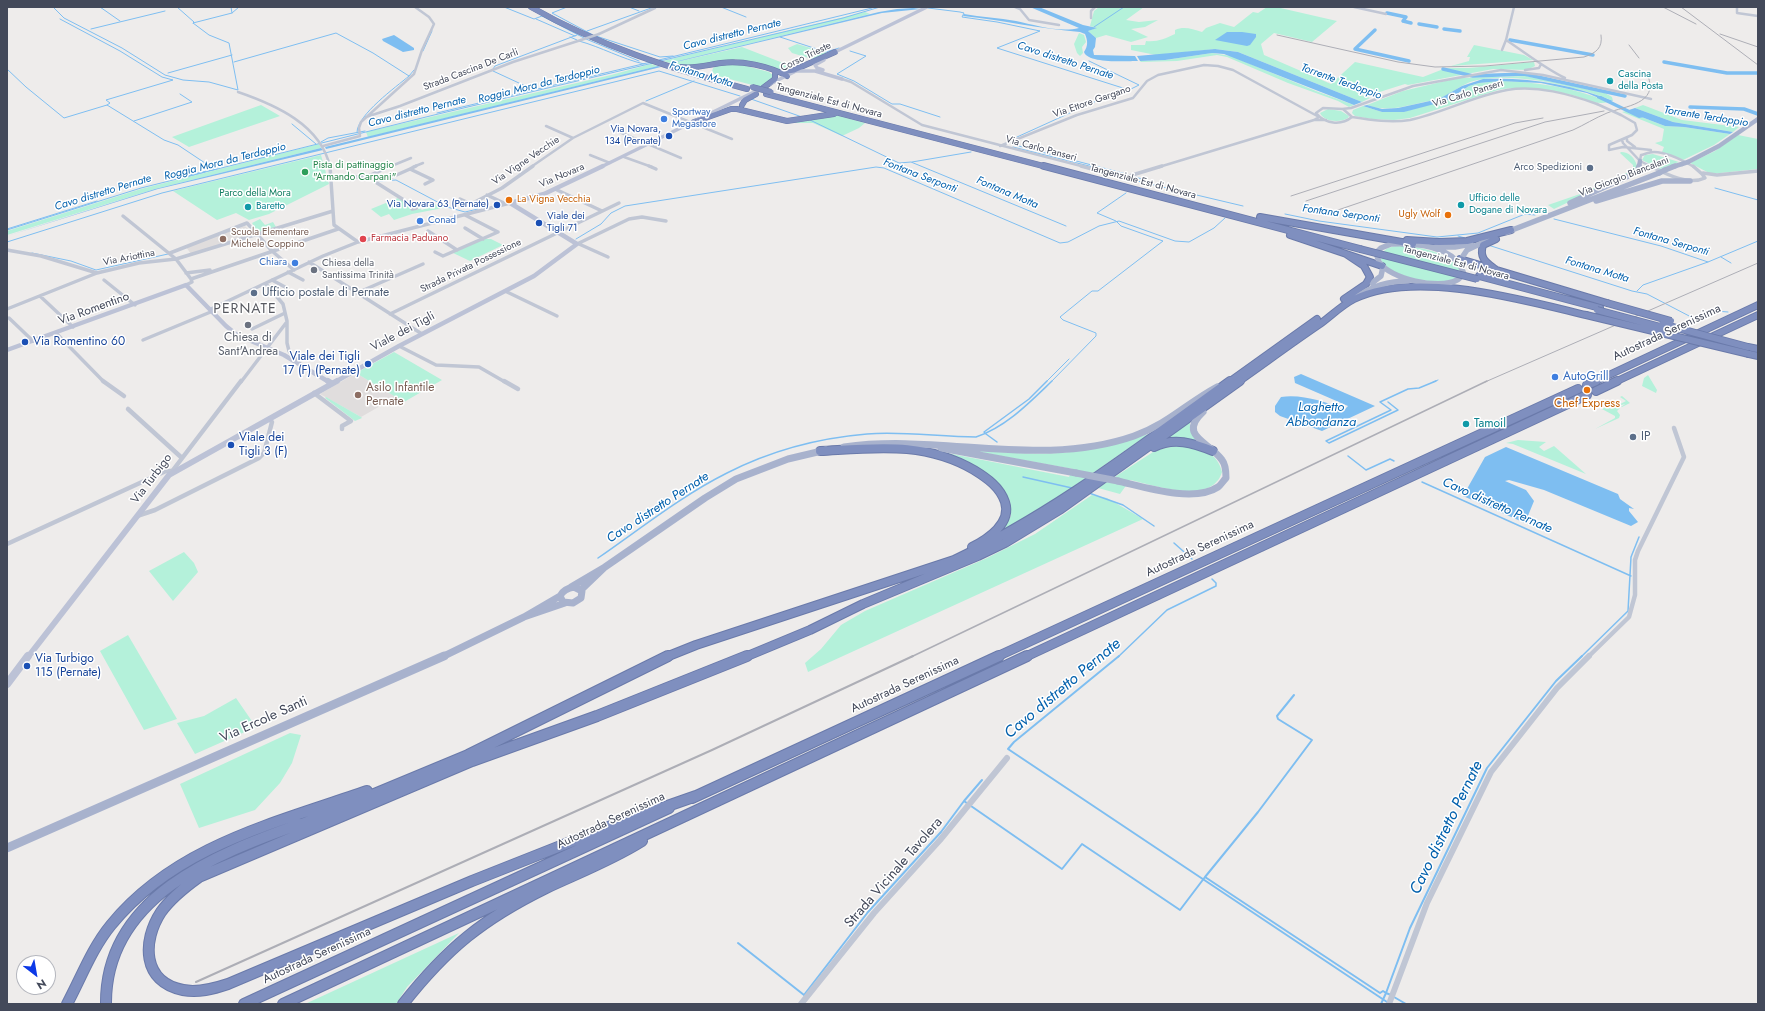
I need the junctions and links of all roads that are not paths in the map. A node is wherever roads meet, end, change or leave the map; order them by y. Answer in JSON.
{"nodes":[{"id":1,"x":415,"y":7,"type":"edge"},
{"id":2,"x":531,"y":7,"type":"edge"},
{"id":3,"x":537,"y":7,"type":"edge"},
{"id":4,"x":1014,"y":7,"type":"edge"},
{"id":5,"x":1095,"y":7,"type":"edge"},
{"id":6,"x":1354,"y":7,"type":"edge"},
{"id":7,"x":1514,"y":7,"type":"edge"},
{"id":8,"x":1737,"y":7,"type":"edge"},
{"id":9,"x":655,"y":8,"type":"dead end"},
{"id":10,"x":924,"y":9,"type":"edge"},
{"id":11,"x":1386,"y":14,"type":"dead end"},
{"id":12,"x":1758,"y":16,"type":"edge"},
{"id":13,"x":1091,"y":18,"type":"dead end"},
{"id":14,"x":1059,"y":25,"type":"dead end"},
{"id":15,"x":1506,"y":40,"type":"junction"},
{"id":16,"x":1502,"y":50,"type":"dead end"},
{"id":17,"x":835,"y":52,"type":"junction"},
{"id":18,"x":825,"y":57,"type":"junction"},
{"id":19,"x":652,"y":60,"type":"junction"},
{"id":20,"x":725,"y":62,"type":"junction"},
{"id":21,"x":1541,"y":64,"type":"junction"},
{"id":22,"x":669,"y":65,"type":"junction"},
{"id":23,"x":806,"y":66,"type":"junction"},
{"id":24,"x":1539,"y":68,"type":"junction"},
{"id":25,"x":1547,"y":69,"type":"junction"},
{"id":26,"x":1513,"y":70,"type":"junction"},
{"id":27,"x":793,"y":72,"type":"junction"},
{"id":28,"x":777,"y":73,"type":"junction"},
{"id":29,"x":1543,"y":75,"type":"junction"},
{"id":30,"x":787,"y":76,"type":"junction"},
{"id":31,"x":842,"y":79,"type":"junction"},
{"id":32,"x":729,"y":81,"type":"junction"},
{"id":33,"x":774,"y":82,"type":"joint"},
{"id":34,"x":1595,"y":86,"type":"junction"},
{"id":35,"x":750,"y":88,"type":"junction"},
{"id":36,"x":766,"y":91,"type":"junction"},
{"id":37,"x":238,"y":92,"type":"dead end"},
{"id":38,"x":756,"y":94,"type":"dead end"},
{"id":39,"x":778,"y":98,"type":"junction"},
{"id":40,"x":1651,"y":99,"type":"dead end"},
{"id":41,"x":1295,"y":103,"type":"junction"},
{"id":42,"x":730,"y":104,"type":"junction"},
{"id":43,"x":742,"y":105,"type":"junction"},
{"id":44,"x":1352,"y":108,"type":"junction"},
{"id":45,"x":737,"y":109,"type":"junction"},
{"id":46,"x":1319,"y":110,"type":"junction"},
{"id":47,"x":1342,"y":110,"type":"junction"},
{"id":48,"x":752,"y":112,"type":"junction"},
{"id":49,"x":1348,"y":113,"type":"junction"},
{"id":50,"x":366,"y":117,"type":"junction"},
{"id":51,"x":1319,"y":117,"type":"junction"},
{"id":52,"x":1352,"y":117,"type":"junction"},
{"id":53,"x":1758,"y":119,"type":"edge"},
{"id":54,"x":863,"y":120,"type":"junction"},
{"id":55,"x":1314,"y":120,"type":"junction"},
{"id":56,"x":1326,"y":120,"type":"junction"},
{"id":57,"x":795,"y":121,"type":"junction"},
{"id":58,"x":693,"y":122,"type":"junction"},
{"id":59,"x":546,"y":126,"type":"dead end"},
{"id":60,"x":617,"y":132,"type":"dead end"},
{"id":61,"x":1627,"y":137,"type":"junction"},
{"id":62,"x":573,"y":138,"type":"junction"},
{"id":63,"x":732,"y":139,"type":"dead end"},
{"id":64,"x":322,"y":144,"type":"junction"},
{"id":65,"x":648,"y":145,"type":"junction"},
{"id":66,"x":999,"y":146,"type":"junction"},
{"id":67,"x":1627,"y":148,"type":"junction"},
{"id":68,"x":1639,"y":148,"type":"junction"},
{"id":69,"x":1662,"y":153,"type":"junction"},
{"id":70,"x":590,"y":155,"type":"dead end"},
{"id":71,"x":624,"y":156,"type":"junction"},
{"id":72,"x":411,"y":158,"type":"dead end"},
{"id":73,"x":682,"y":158,"type":"dead end"},
{"id":74,"x":1640,"y":161,"type":"junction"},
{"id":75,"x":423,"y":163,"type":"dead end"},
{"id":76,"x":610,"y":163,"type":"junction"},
{"id":77,"x":410,"y":169,"type":"junction"},
{"id":78,"x":656,"y":169,"type":"dead end"},
{"id":79,"x":378,"y":172,"type":"junction"},
{"id":80,"x":1758,"y":172,"type":"edge"},
{"id":81,"x":1703,"y":173,"type":"junction"},
{"id":82,"x":332,"y":177,"type":"junction"},
{"id":83,"x":366,"y":177,"type":"junction"},
{"id":84,"x":389,"y":177,"type":"junction"},
{"id":85,"x":374,"y":178,"type":"junction"},
{"id":86,"x":1690,"y":181,"type":"junction"},
{"id":87,"x":425,"y":184,"type":"dead end"},
{"id":88,"x":555,"y":190,"type":"junction"},
{"id":89,"x":487,"y":196,"type":"junction"},
{"id":90,"x":460,"y":199,"type":"dead end"},
{"id":91,"x":1173,"y":199,"type":"junction"},
{"id":92,"x":619,"y":202,"type":"dead end"},
{"id":93,"x":512,"y":204,"type":"junction"},
{"id":94,"x":415,"y":207,"type":"dead end"},
{"id":95,"x":333,"y":211,"type":"junction"},
{"id":96,"x":602,"y":211,"type":"junction"},
{"id":97,"x":465,"y":214,"type":"junction"},
{"id":98,"x":123,"y":216,"type":"dead end"},
{"id":99,"x":1542,"y":218,"type":"junction"},
{"id":100,"x":666,"y":221,"type":"dead end"},
{"id":101,"x":421,"y":226,"type":"junction"},
{"id":102,"x":465,"y":228,"type":"dead end"},
{"id":103,"x":338,"y":229,"type":"junction"},
{"id":104,"x":1512,"y":230,"type":"junction"},
{"id":105,"x":559,"y":232,"type":"junction"},
{"id":106,"x":256,"y":234,"type":"junction"},
{"id":107,"x":1364,"y":236,"type":"junction"},
{"id":108,"x":483,"y":239,"type":"junction"},
{"id":109,"x":358,"y":242,"type":"junction"},
{"id":110,"x":1481,"y":242,"type":"junction"},
{"id":111,"x":577,"y":244,"type":"junction"},
{"id":112,"x":1413,"y":244,"type":"junction"},
{"id":113,"x":1428,"y":247,"type":"junction"},
{"id":114,"x":7,"y":250,"type":"edge"},
{"id":115,"x":457,"y":250,"type":"junction"},
{"id":116,"x":272,"y":251,"type":"junction"},
{"id":117,"x":435,"y":252,"type":"dead end"},
{"id":118,"x":170,"y":253,"type":"junction"},
{"id":119,"x":1346,"y":254,"type":"junction"},
{"id":120,"x":608,"y":257,"type":"dead end"},
{"id":121,"x":176,"y":259,"type":"junction"},
{"id":122,"x":1459,"y":260,"type":"junction"},
{"id":123,"x":309,"y":262,"type":"junction"},
{"id":124,"x":423,"y":264,"type":"dead end"},
{"id":125,"x":1382,"y":267,"type":"junction"},
{"id":126,"x":220,"y":270,"type":"junction"},
{"id":127,"x":294,"y":270,"type":"junction"},
{"id":128,"x":288,"y":272,"type":"junction"},
{"id":129,"x":97,"y":273,"type":"junction"},
{"id":130,"x":186,"y":273,"type":"junction"},
{"id":131,"x":1509,"y":275,"type":"junction"},
{"id":132,"x":191,"y":279,"type":"junction"},
{"id":133,"x":104,"y":280,"type":"dead end"},
{"id":134,"x":272,"y":280,"type":"junction"},
{"id":135,"x":303,"y":280,"type":"dead end"},
{"id":136,"x":1415,"y":281,"type":"junction"},
{"id":137,"x":1436,"y":283,"type":"junction"},
{"id":138,"x":266,"y":284,"type":"junction"},
{"id":139,"x":186,"y":286,"type":"junction"},
{"id":140,"x":285,"y":287,"type":"dead end"},
{"id":141,"x":505,"y":291,"type":"junction"},
{"id":142,"x":1480,"y":292,"type":"junction"},
{"id":143,"x":357,"y":293,"type":"junction"},
{"id":144,"x":41,"y":297,"type":"dead end"},
{"id":145,"x":1353,"y":297,"type":"junction"},
{"id":146,"x":135,"y":305,"type":"junction"},
{"id":147,"x":1758,"y":305,"type":"edge"},
{"id":148,"x":7,"y":309,"type":"edge"},
{"id":149,"x":212,"y":310,"type":"junction"},
{"id":150,"x":285,"y":313,"type":"junction"},
{"id":151,"x":390,"y":314,"type":"junction"},
{"id":152,"x":557,"y":316,"type":"dead end"},
{"id":153,"x":1758,"y":316,"type":"edge"},
{"id":154,"x":9,"y":318,"type":"dead end"},
{"id":155,"x":286,"y":323,"type":"junction"},
{"id":156,"x":73,"y":327,"type":"junction"},
{"id":157,"x":252,"y":329,"type":"dead end"},
{"id":158,"x":56,"y":333,"type":"junction"},
{"id":159,"x":422,"y":334,"type":"junction"},
{"id":160,"x":143,"y":340,"type":"dead end"},
{"id":161,"x":33,"y":341,"type":"junction"},
{"id":162,"x":399,"y":346,"type":"junction"},
{"id":163,"x":1758,"y":346,"type":"edge"},
{"id":164,"x":267,"y":347,"type":"junction"},
{"id":165,"x":1749,"y":348,"type":"junction"},
{"id":166,"x":1758,"y":349,"type":"edge"},
{"id":167,"x":7,"y":350,"type":"edge"},
{"id":168,"x":289,"y":351,"type":"junction"},
{"id":169,"x":1758,"y":353,"type":"edge"},
{"id":170,"x":284,"y":355,"type":"junction"},
{"id":171,"x":1758,"y":356,"type":"edge"},
{"id":172,"x":300,"y":364,"type":"junction"},
{"id":173,"x":1228,"y":382,"type":"junction"},
{"id":174,"x":1238,"y":382,"type":"junction"},
{"id":175,"x":332,"y":383,"type":"junction"},
{"id":176,"x":1587,"y":385,"type":"dead end"},
{"id":177,"x":518,"y":389,"type":"dead end"},
{"id":178,"x":1578,"y":389,"type":"dead end"},
{"id":179,"x":1596,"y":391,"type":"dead end"},
{"id":180,"x":314,"y":393,"type":"junction"},
{"id":181,"x":1588,"y":395,"type":"dead end"},
{"id":182,"x":124,"y":396,"type":"dead end"},
{"id":183,"x":128,"y":409,"type":"dead end"},
{"id":184,"x":269,"y":419,"type":"junction"},
{"id":185,"x":1674,"y":428,"type":"dead end"},
{"id":186,"x":342,"y":429,"type":"dead end"},
{"id":187,"x":820,"y":451,"type":"junction"},
{"id":188,"x":1213,"y":451,"type":"junction"},
{"id":189,"x":182,"y":458,"type":"junction"},
{"id":190,"x":170,"y":473,"type":"junction"},
{"id":191,"x":1110,"y":474,"type":"junction"},
{"id":192,"x":1081,"y":491,"type":"junction"},
{"id":193,"x":137,"y":516,"type":"junction"},
{"id":194,"x":7,"y":544,"type":"edge"},
{"id":195,"x":605,"y":567,"type":"junction"},
{"id":196,"x":911,"y":575,"type":"junction"},
{"id":197,"x":571,"y":588,"type":"junction"},
{"id":198,"x":581,"y":590,"type":"junction"},
{"id":199,"x":563,"y":599,"type":"junction"},
{"id":200,"x":7,"y":684,"type":"edge"},
{"id":201,"x":1007,"y":758,"type":"dead end"},
{"id":202,"x":438,"y":772,"type":"junction"},
{"id":203,"x":696,"y":796,"type":"junction"},
{"id":204,"x":667,"y":824,"type":"junction"},
{"id":205,"x":9,"y":848,"type":"edge"},
{"id":206,"x":1391,"y":999,"type":"edge"},
{"id":207,"x":106,"y":1003,"type":"edge"},
{"id":208,"x":67,"y":1004,"type":"edge"},
{"id":209,"x":244,"y":1004,"type":"edge"},
{"id":210,"x":283,"y":1004,"type":"edge"},
{"id":211,"x":403,"y":1004,"type":"edge"},
{"id":212,"x":801,"y":1004,"type":"edge"}],
"edges":[{"from":1,"to":50,"type":"street"},
{"from":2,"to":19,"type":"highway","name":"Tangenziale Est di Novara"},
{"from":3,"to":19,"type":"highway"},
{"from":4,"to":14,"type":"street"},
{"from":5,"to":13,"type":"street"},
{"from":6,"to":11,"type":"street"},
{"from":7,"to":15,"type":"street"},
{"from":8,"to":12,"type":"street"},
{"from":9,"to":50,"type":"street","name":"Strada Cascina De Carli","bridge":true},
{"from":10,"to":17,"type":"main road","name":"Corso Trieste"},
{"from":15,"to":16,"type":"street"},
{"from":15,"to":21,"type":"street"},
{"from":17,"to":18,"type":"main road","name":"Corso Trieste"},
{"from":17,"to":28,"type":"highway"},
{"from":18,"to":23,"type":"main road","name":"Corso Trieste"},
{"from":18,"to":31,"type":"main road"},
{"from":19,"to":22,"type":"highway","name":"Tangenziale Est di Novara"},
{"from":20,"to":22,"type":"highway"},
{"from":20,"to":28,"type":"highway"},
{"from":20,"to":32,"type":"highway"},
{"from":21,"to":24,"type":"street"},
{"from":21,"to":25,"type":"street"},
{"from":22,"to":32,"type":"highway","name":"Tangenziale Est di Novara"},
{"from":22,"to":35,"type":"highway","name":"Tangenziale Est di Novara"},
{"from":23,"to":27,"type":"main road","name":"Corso Trieste"},
{"from":23,"to":31,"type":"main road"},
{"from":24,"to":26,"type":"street"},
{"from":24,"to":29,"type":"street"},
{"from":25,"to":29,"type":"street"},
{"from":25,"to":34,"type":"street"},
{"from":26,"to":29,"type":"street"},
{"from":26,"to":44,"type":"street"},
{"from":27,"to":30,"type":"main road","name":"Corso Trieste"},
{"from":27,"to":31,"type":"main road"},
{"from":28,"to":30,"type":"highway"},
{"from":28,"to":36,"type":"highway"},
{"from":29,"to":34,"type":"street"},
{"from":30,"to":33,"type":"main road","name":"Corso Trieste"},
{"from":31,"to":66,"type":"street","name":"Via Carlo Panseri"},
{"from":32,"to":35,"type":"highway","name":"Tangenziale Est di Novara"},
{"from":33,"to":36,"type":"highway"},
{"from":34,"to":40,"type":"street"},
{"from":35,"to":36,"type":"highway","name":"Tangenziale Est di Novara"},
{"from":36,"to":39,"type":"highway","name":"Tangenziale Est di Novara"},
{"from":36,"to":42,"type":"main road"},
{"from":36,"to":91,"type":"highway","name":"Tangenziale Est di Novara"},
{"from":37,"to":64,"type":"street"},
{"from":38,"to":43,"type":"highway"},
{"from":39,"to":54,"type":"highway","name":"Tangenziale Est di Novara"},
{"from":39,"to":57,"type":"highway"},
{"from":41,"to":46,"type":"street","name":"Via Ettore Gargano"},
{"from":41,"to":51,"type":"street","name":"Via Ettore Gargano"},
{"from":41,"to":66,"type":"street","name":"Via Ettore Gargano"},
{"from":42,"to":43,"type":"highway"},
{"from":42,"to":45,"type":"highway"},
{"from":42,"to":58,"type":"main road"},
{"from":43,"to":48,"type":"highway"},
{"from":44,"to":47,"type":"street"},
{"from":44,"to":49,"type":"street"},
{"from":45,"to":48,"type":"highway"},
{"from":45,"to":58,"type":"highway"},
{"from":46,"to":47,"type":"street"},
{"from":46,"to":51,"type":"street"},
{"from":47,"to":49,"type":"street"},
{"from":48,"to":57,"type":"highway"},
{"from":49,"to":52,"type":"street"},
{"from":50,"to":64,"type":"street"},
{"from":51,"to":55,"type":"street","name":"Via Carlo Panseri"},
{"from":51,"to":56,"type":"street","name":"Via Carlo Panseri"},
{"from":52,"to":56,"type":"street","name":"Via Carlo Panseri"},
{"from":52,"to":61,"type":"street","name":"Via Carlo Panseri","bridge":true},
{"from":53,"to":99,"type":"main road","name":"Via Giorgio Biancalani","bridge":true},
{"from":54,"to":57,"type":"highway"},
{"from":54,"to":91,"type":"highway","name":"Tangenziale Est di Novara"},
{"from":55,"to":56,"type":"street","name":"Via Carlo Panseri"},
{"from":55,"to":66,"type":"street","name":"Via Carlo Panseri"},
{"from":58,"to":62,"type":"street","name":"Via Vigne Vecchie"},
{"from":58,"to":63,"type":"street","name":"Via Vigne Vecchie"},
{"from":58,"to":65,"type":"main road","name":"Via Novara"},
{"from":59,"to":62,"type":"street","name":"Via Vigne Vecchie"},
{"from":60,"to":65,"type":"street"},
{"from":61,"to":67,"type":"street","name":"Via Carlo Panseri"},
{"from":61,"to":67,"type":"street"},
{"from":61,"to":68,"type":"street"},
{"from":62,"to":89,"type":"street","name":"Via Vigne Vecchie"},
{"from":64,"to":82,"type":"street"},
{"from":65,"to":71,"type":"main road","name":"Via Novara"},
{"from":65,"to":73,"type":"street"},
{"from":67,"to":68,"type":"street"},
{"from":67,"to":74,"type":"street"},
{"from":68,"to":69,"type":"street"},
{"from":69,"to":74,"type":"street"},
{"from":69,"to":81,"type":"street"},
{"from":70,"to":76,"type":"street"},
{"from":71,"to":76,"type":"main road","name":"Via Novara"},
{"from":71,"to":78,"type":"street"},
{"from":72,"to":79,"type":"street"},
{"from":74,"to":86,"type":"street"},
{"from":74,"to":99,"type":"main road"},
{"from":75,"to":77,"type":"street"},
{"from":76,"to":88,"type":"main road","name":"Via Novara"},
{"from":77,"to":84,"type":"street"},
{"from":77,"to":87,"type":"street"},
{"from":79,"to":83,"type":"street"},
{"from":79,"to":84,"type":"street"},
{"from":80,"to":81,"type":"street"},
{"from":81,"to":86,"type":"street"},
{"from":82,"to":83,"type":"street"},
{"from":82,"to":95,"type":"street"},
{"from":83,"to":85,"type":"street"},
{"from":84,"to":85,"type":"street"},
{"from":85,"to":94,"type":"street"},
{"from":86,"to":99,"type":"main road"},
{"from":88,"to":93,"type":"main road","name":"Via Novara"},
{"from":88,"to":96,"type":"street"},
{"from":89,"to":90,"type":"street","name":"Via Vigne Vecchie"},
{"from":89,"to":93,"type":"street","name":"Via Vigne Vecchie"},
{"from":91,"to":107,"type":"highway"},
{"from":91,"to":119,"type":"highway"},
{"from":91,"to":165,"type":"highway","name":"Tangenziale Est di Novara","bridge":true},
{"from":92,"to":96,"type":"street","name":"Strada Privata Possessione"},
{"from":93,"to":97,"type":"street","name":"Via Novara"},
{"from":93,"to":105,"type":"main road"},
{"from":95,"to":103,"type":"street"},
{"from":95,"to":106,"type":"street","name":"Via Ariottina"},
{"from":96,"to":105,"type":"street","name":"Strada Privata Possessione"},
{"from":97,"to":101,"type":"street","name":"Via Novara"},
{"from":97,"to":108,"type":"street"},
{"from":98,"to":118,"type":"street"},
{"from":99,"to":104,"type":"main road","name":"Via Giorgio Biancalani"},
{"from":100,"to":111,"type":"street"},
{"from":101,"to":109,"type":"street","name":"Via Novara"},
{"from":101,"to":115,"type":"street"},
{"from":102,"to":108,"type":"street"},
{"from":103,"to":109,"type":"street"},
{"from":103,"to":116,"type":"street"},
{"from":104,"to":110,"type":"highway"},
{"from":104,"to":110,"type":"highway"},
{"from":105,"to":111,"type":"main road"},
{"from":105,"to":151,"type":"street","name":"Strada Privata Possessione"},
{"from":106,"to":116,"type":"street"},
{"from":106,"to":118,"type":"street"},
{"from":106,"to":121,"type":"street","name":"Via Ariottina"},
{"from":107,"to":110,"type":"highway"},
{"from":107,"to":112,"type":"highway"},
{"from":108,"to":115,"type":"street"},
{"from":109,"to":123,"type":"street","name":"Via Novara"},
{"from":110,"to":113,"type":"main road"},
{"from":110,"to":122,"type":"main road"},
{"from":110,"to":131,"type":"highway"},
{"from":111,"to":120,"type":"street"},
{"from":111,"to":141,"type":"main road","name":"Viale dei Tigli"},
{"from":112,"to":113,"type":"main road"},
{"from":112,"to":125,"type":"main road"},
{"from":113,"to":122,"type":"main road"},
{"from":114,"to":129,"type":"street","name":"Via Ariottina"},
{"from":115,"to":117,"type":"street"},
{"from":116,"to":126,"type":"street"},
{"from":116,"to":127,"type":"street"},
{"from":118,"to":121,"type":"street"},
{"from":119,"to":125,"type":"highway"},
{"from":119,"to":145,"type":"highway"},
{"from":121,"to":129,"type":"street","name":"Via Ariottina"},
{"from":121,"to":130,"type":"street"},
{"from":122,"to":131,"type":"highway"},
{"from":122,"to":137,"type":"main road"},
{"from":123,"to":127,"type":"street","name":"Via Novara"},
{"from":123,"to":143,"type":"street"},
{"from":124,"to":143,"type":"street"},
{"from":125,"to":136,"type":"main road"},
{"from":125,"to":145,"type":"main road"},
{"from":126,"to":130,"type":"street"},
{"from":126,"to":132,"type":"street"},
{"from":127,"to":128,"type":"street","name":"Via Novara"},
{"from":128,"to":134,"type":"street","name":"Via Novara"},
{"from":128,"to":135,"type":"street"},
{"from":129,"to":148,"type":"street"},
{"from":130,"to":132,"type":"street"},
{"from":131,"to":165,"type":"highway","bridge":true},
{"from":132,"to":139,"type":"street"},
{"from":133,"to":146,"type":"street"},
{"from":134,"to":138,"type":"street","name":"Via Novara"},
{"from":134,"to":140,"type":"street"},
{"from":136,"to":137,"type":"main road"},
{"from":136,"to":145,"type":"main road"},
{"from":137,"to":142,"type":"highway"},
{"from":138,"to":149,"type":"street","name":"Via Novara"},
{"from":138,"to":150,"type":"street"},
{"from":139,"to":146,"type":"main road","name":"Via Romentino"},
{"from":139,"to":149,"type":"main road"},
{"from":141,"to":152,"type":"street"},
{"from":141,"to":159,"type":"main road","name":"Viale dei Tigli"},
{"from":142,"to":145,"type":"highway"},
{"from":142,"to":165,"type":"highway","bridge":true},
{"from":143,"to":151,"type":"street"},
{"from":144,"to":156,"type":"street"},
{"from":145,"to":173,"type":"highway"},
{"from":145,"to":174,"type":"highway"},
{"from":146,"to":156,"type":"main road","name":"Via Romentino"},
{"from":147,"to":176,"type":"highway","name":"Autostrada Serenissima"},
{"from":149,"to":160,"type":"street","name":"Via Novara"},
{"from":149,"to":164,"type":"main road"},
{"from":150,"to":155,"type":"street"},
{"from":150,"to":157,"type":"street"},
{"from":151,"to":159,"type":"street"},
{"from":153,"to":179,"type":"highway","name":"Autostrada Serenissima"},
{"from":154,"to":161,"type":"street"},
{"from":155,"to":164,"type":"street","name":"Via Turbigo"},
{"from":155,"to":168,"type":"street"},
{"from":156,"to":158,"type":"main road","name":"Via Romentino"},
{"from":158,"to":161,"type":"main road","name":"Via Romentino"},
{"from":158,"to":182,"type":"street"},
{"from":159,"to":162,"type":"main road","name":"Viale dei Tigli"},
{"from":161,"to":167,"type":"main road","name":"Via Romentino"},
{"from":162,"to":175,"type":"main road","name":"Viale dei Tigli"},
{"from":162,"to":177,"type":"street"},
{"from":163,"to":165,"type":"highway"},
{"from":164,"to":170,"type":"main road"},
{"from":164,"to":189,"type":"street","name":"Via Turbigo"},
{"from":165,"to":166,"type":"highway","name":"Tangenziale Est di Novara"},
{"from":165,"to":169,"type":"highway","name":"Tangenziale Est di Novara"},
{"from":165,"to":171,"type":"highway"},
{"from":168,"to":170,"type":"street"},
{"from":168,"to":172,"type":"street"},
{"from":170,"to":172,"type":"main road"},
{"from":172,"to":175,"type":"main road"},
{"from":173,"to":187,"type":"main road"},
{"from":173,"to":192,"type":"highway"},
{"from":174,"to":188,"type":"main road"},
{"from":174,"to":191,"type":"highway"},
{"from":175,"to":180,"type":"main road","name":"Viale dei Tigli"},
{"from":178,"to":203,"type":"highway","name":"Autostrada Serenissima"},
{"from":180,"to":184,"type":"main road","name":"Viale dei Tigli"},
{"from":180,"to":186,"type":"street"},
{"from":181,"to":204,"type":"highway","name":"Autostrada Serenissima"},
{"from":183,"to":189,"type":"street"},
{"from":184,"to":190,"type":"main road","name":"Viale dei Tigli"},
{"from":184,"to":193,"type":"street"},
{"from":185,"to":206,"type":"street"},
{"from":187,"to":188,"type":"main road","bridge":true},
{"from":187,"to":195,"type":"main road"},
{"from":187,"to":196,"type":"highway"},
{"from":188,"to":191,"type":"highway"},
{"from":189,"to":190,"type":"street","name":"Via Turbigo"},
{"from":190,"to":193,"type":"main road","name":"Via Turbigo"},
{"from":190,"to":194,"type":"street"},
{"from":191,"to":192,"type":"highway"},
{"from":192,"to":196,"type":"highway"},
{"from":192,"to":202,"type":"highway"},
{"from":193,"to":200,"type":"main road","name":"Via Turbigo"},
{"from":195,"to":197,"type":"main road"},
{"from":195,"to":198,"type":"main road"},
{"from":196,"to":202,"type":"highway"},
{"from":197,"to":198,"type":"main road"},
{"from":197,"to":199,"type":"main road"},
{"from":198,"to":199,"type":"main road"},
{"from":199,"to":205,"type":"main road","name":"Via Ercole Santi"},
{"from":201,"to":212,"type":"street","name":"Strada Vicinale Tavolera"},
{"from":202,"to":203,"type":"highway"},
{"from":202,"to":207,"type":"highway"},
{"from":202,"to":208,"type":"highway"},
{"from":203,"to":209,"type":"highway","name":"Autostrada Serenissima"},
{"from":204,"to":210,"type":"highway","name":"Autostrada Serenissima"},
{"from":204,"to":211,"type":"highway"}]}
